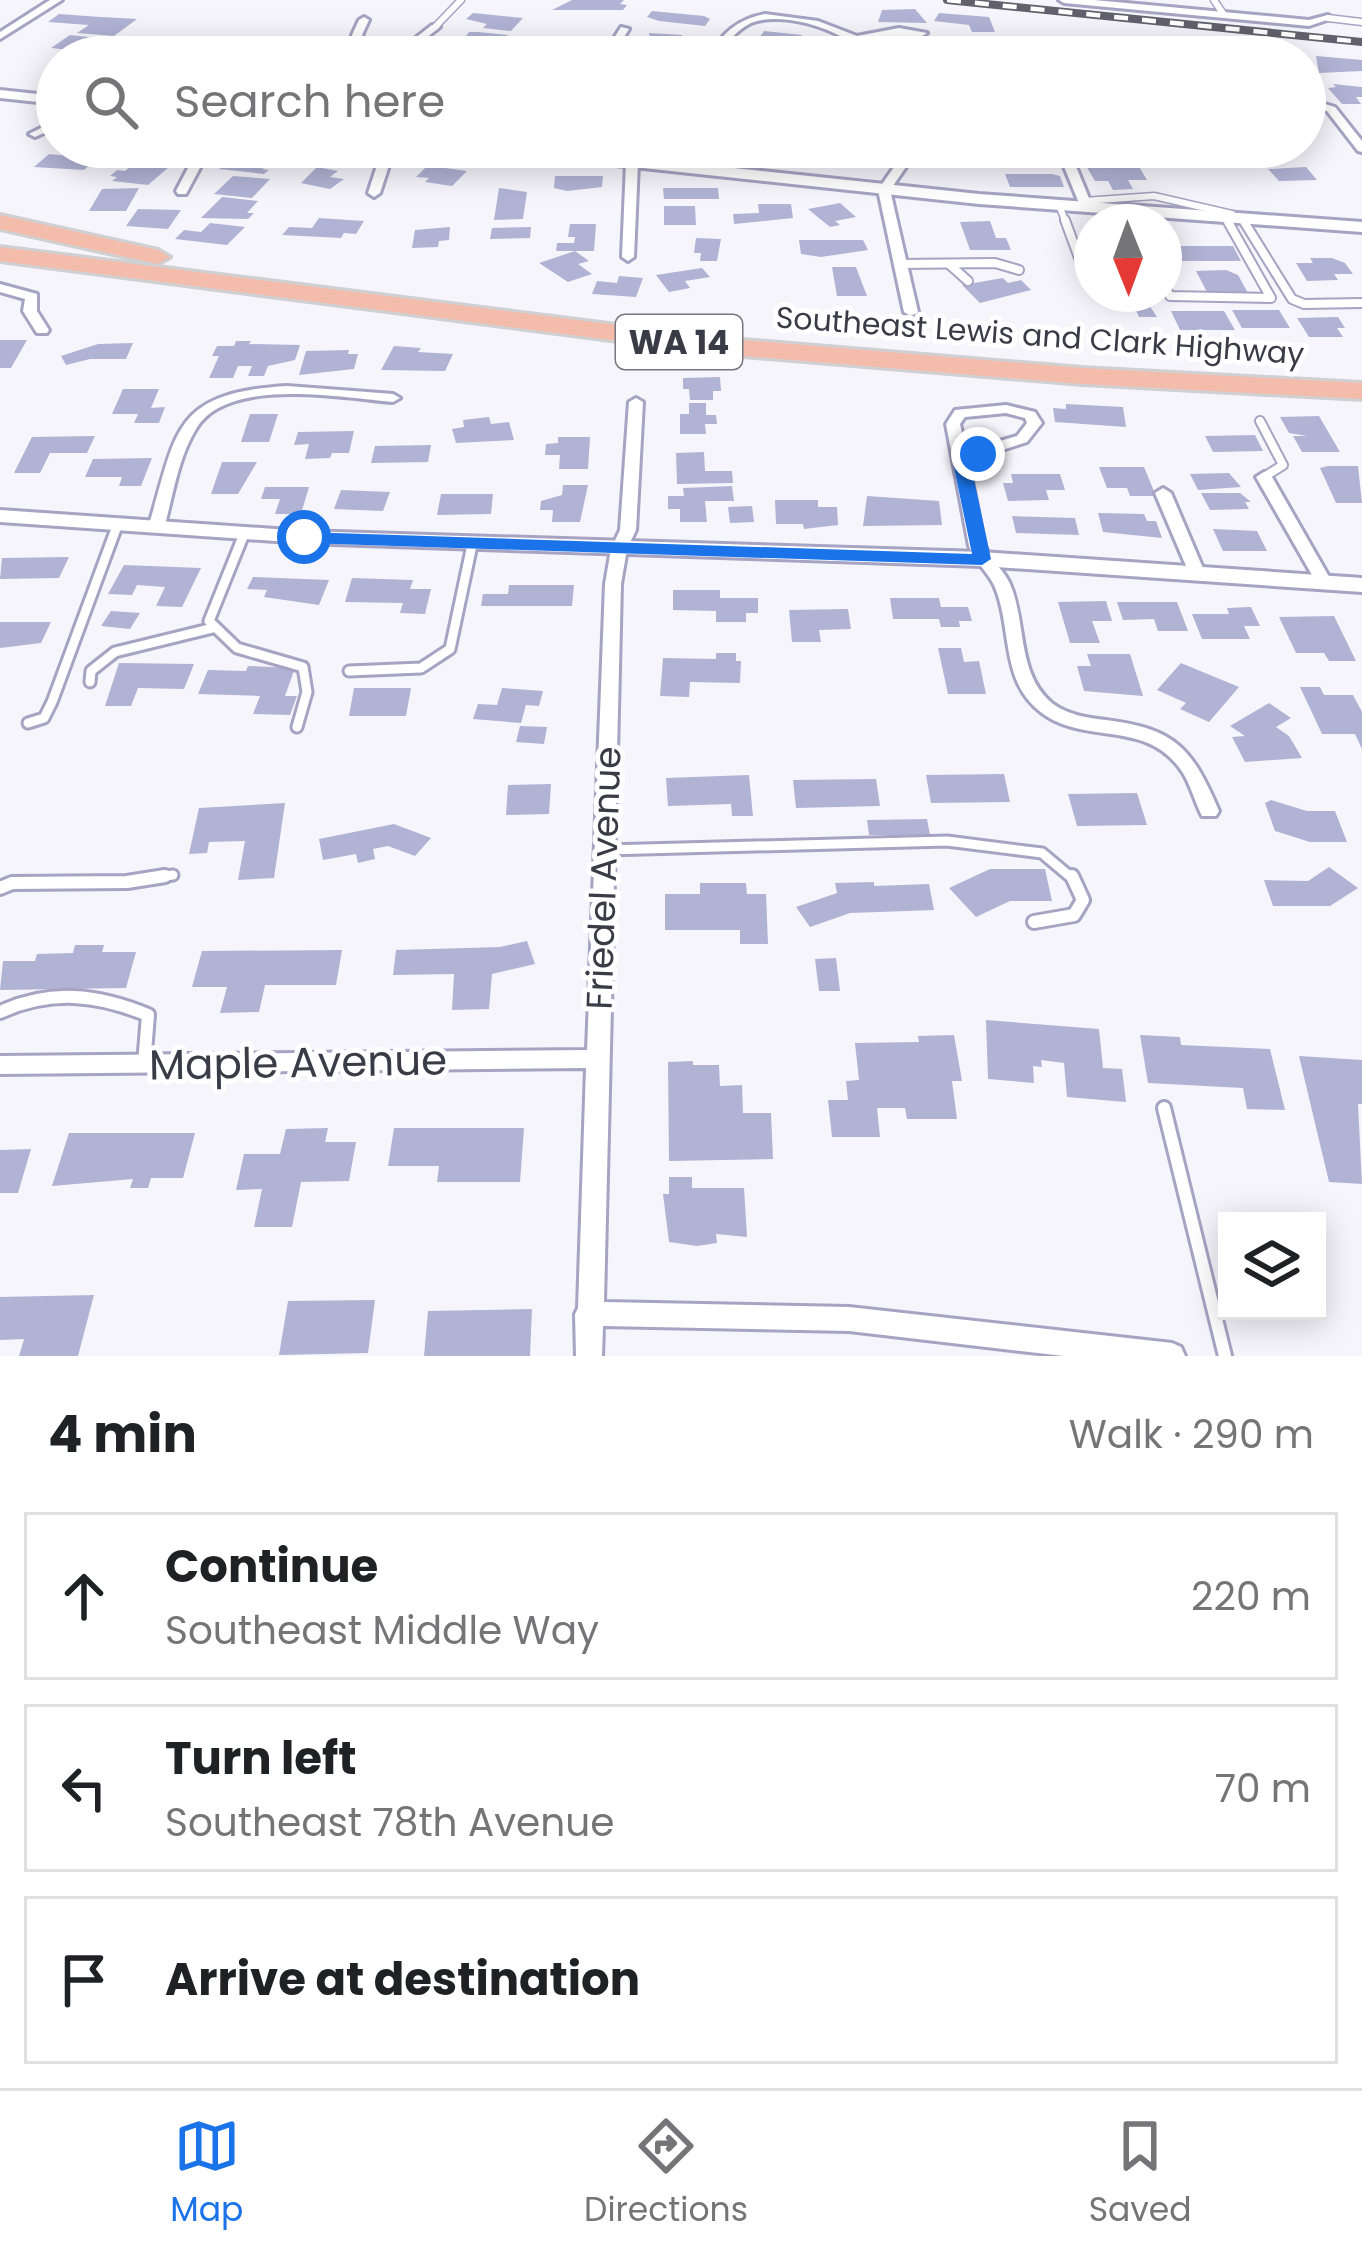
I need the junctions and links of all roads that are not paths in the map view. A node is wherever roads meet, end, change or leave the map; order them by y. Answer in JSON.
{"nodes":[{"id":1,"x":57,"y":0,"type":"edge"},
{"id":2,"x":461,"y":0,"type":"edge"},
{"id":3,"x":1064,"y":0,"type":"edge"},
{"id":4,"x":1214,"y":0,"type":"edge"},
{"id":5,"x":747,"y":4,"type":"dead end"},
{"id":6,"x":1163,"y":5,"type":"edge"},
{"id":7,"x":1224,"y":15,"type":"junction"},
{"id":8,"x":759,"y":17,"type":"junction"},
{"id":9,"x":1328,"y":18,"type":"joint"},
{"id":10,"x":364,"y":20,"type":"dead end"},
{"id":11,"x":1362,"y":22,"type":"edge"},
{"id":12,"x":435,"y":26,"type":"joint"},
{"id":13,"x":624,"y":29,"type":"dead end"},
{"id":14,"x":0,"y":36,"type":"edge"},
{"id":15,"x":358,"y":36,"type":"edge"},
{"id":16,"x":422,"y":36,"type":"edge"},
{"id":17,"x":620,"y":36,"type":"edge"},
{"id":18,"x":726,"y":36,"type":"edge"},
{"id":19,"x":848,"y":36,"type":"edge"},
{"id":20,"x":0,"y":94,"type":"edge"},
{"id":21,"x":36,"y":98,"type":"edge"},
{"id":22,"x":1326,"y":107,"type":"edge"},
{"id":23,"x":1362,"y":149,"type":"edge"},
{"id":24,"x":194,"y":168,"type":"edge"},
{"id":25,"x":382,"y":168,"type":"edge"},
{"id":26,"x":632,"y":168,"type":"edge"},
{"id":27,"x":679,"y":168,"type":"edge"},
{"id":28,"x":899,"y":168,"type":"edge"},
{"id":29,"x":1071,"y":168,"type":"edge"},
{"id":30,"x":884,"y":190,"type":"junction"},
{"id":31,"x":182,"y":191,"type":"dead end"},
{"id":32,"x":374,"y":193,"type":"dead end"},
{"id":33,"x":1086,"y":204,"type":"joint"},
{"id":34,"x":1074,"y":205,"type":"edge"},
{"id":35,"x":1060,"y":206,"type":"junction"},
{"id":36,"x":1182,"y":217,"type":"edge"},
{"id":37,"x":1238,"y":218,"type":"junction"},
{"id":38,"x":0,"y":222,"type":"edge"},
{"id":39,"x":1362,"y":226,"type":"edge"},
{"id":40,"x":0,"y":239,"type":"edge"},
{"id":41,"x":1074,"y":244,"type":"edge"},
{"id":42,"x":0,"y":254,"type":"edge"},
{"id":43,"x":628,"y":257,"type":"dead end"},
{"id":44,"x":183,"y":264,"type":"junction"},
{"id":45,"x":900,"y":264,"type":"junction"},
{"id":46,"x":949,"y":264,"type":"junction"},
{"id":47,"x":1019,"y":270,"type":"dead end"},
{"id":48,"x":0,"y":271,"type":"edge"},
{"id":49,"x":968,"y":281,"type":"dead end"},
{"id":50,"x":0,"y":288,"type":"edge"},
{"id":51,"x":1182,"y":296,"type":"edge"},
{"id":52,"x":1362,"y":303,"type":"edge"},
{"id":53,"x":911,"y":312,"type":"dead end"},
{"id":54,"x":438,"y":313,"type":"junction"},
{"id":55,"x":42,"y":330,"type":"dead end"},
{"id":56,"x":1362,"y":375,"type":"edge"},
{"id":57,"x":1362,"y":391,"type":"edge"},
{"id":58,"x":393,"y":398,"type":"dead end"},
{"id":59,"x":636,"y":402,"type":"dead end"},
{"id":60,"x":1260,"y":421,"type":"dead end"},
{"id":61,"x":961,"y":458,"type":"junction"},
{"id":62,"x":1264,"y":476,"type":"joint"},
{"id":63,"x":1163,"y":493,"type":"dead end"},
{"id":64,"x":0,"y":516,"type":"edge"},
{"id":65,"x":117,"y":526,"type":"junction"},
{"id":66,"x":156,"y":528,"type":"junction"},
{"id":67,"x":244,"y":534,"type":"junction"},
{"id":68,"x":472,"y":544,"type":"junction"},
{"id":69,"x":619,"y":549,"type":"junction"},
{"id":70,"x":982,"y":559,"type":"junction"},
{"id":71,"x":1197,"y":573,"type":"junction"},
{"id":72,"x":1324,"y":582,"type":"junction"},
{"id":73,"x":1361,"y":587,"type":"edge"},
{"id":74,"x":213,"y":628,"type":"junction"},
{"id":75,"x":349,"y":671,"type":"dead end"},
{"id":76,"x":90,"y":682,"type":"dead end"},
{"id":77,"x":28,"y":723,"type":"dead end"},
{"id":78,"x":297,"y":727,"type":"dead end"},
{"id":79,"x":1208,"y":811,"type":"dead end"},
{"id":80,"x":604,"y":850,"type":"junction"},
{"id":81,"x":173,"y":875,"type":"dead end"},
{"id":82,"x":0,"y":888,"type":"edge"},
{"id":83,"x":1034,"y":922,"type":"dead end"},
{"id":84,"x":0,"y":1012,"type":"edge"},
{"id":85,"x":597,"y":1059,"type":"junction"},
{"id":86,"x":144,"y":1064,"type":"junction"},
{"id":87,"x":0,"y":1066,"type":"edge"},
{"id":88,"x":1164,"y":1108,"type":"dead end"},
{"id":89,"x":588,"y":1314,"type":"junction"},
{"id":90,"x":589,"y":1356,"type":"edge"},
{"id":91,"x":1172,"y":1356,"type":"edge"},
{"id":92,"x":1225,"y":1356,"type":"edge"}],
"edges":[{"from":1,"to":14,"type":"street"},
{"from":2,"to":12,"type":"lane"},
{"from":3,"to":6,"type":"street"},
{"from":4,"to":7,"type":"lane"},
{"from":5,"to":8,"type":"street"},
{"from":6,"to":7,"type":"street"},
{"from":7,"to":9,"type":"street"},
{"from":8,"to":18,"type":"street"},
{"from":8,"to":19,"type":"street"},
{"from":9,"to":11,"type":"lane"},
{"from":10,"to":15,"type":"street"},
{"from":12,"to":16,"type":"street"},
{"from":13,"to":17,"type":"street"},
{"from":20,"to":21,"type":"street"},
{"from":22,"to":23,"type":"street"},
{"from":24,"to":31,"type":"street"},
{"from":25,"to":32,"type":"street"},
{"from":26,"to":43,"type":"street"},
{"from":27,"to":30,"type":"street"},
{"from":28,"to":30,"type":"street"},
{"from":29,"to":33,"type":"street"},
{"from":30,"to":35,"type":"street"},
{"from":30,"to":45,"type":"street"},
{"from":33,"to":37,"type":"lane"},
{"from":34,"to":35,"type":"street"},
{"from":35,"to":41,"type":"lane"},
{"from":36,"to":37,"type":"street"},
{"from":37,"to":39,"type":"street"},
{"from":37,"to":51,"type":"lane"},
{"from":37,"to":52,"type":"lane"},
{"from":38,"to":44,"type":"highway"},
{"from":40,"to":44,"type":"highway","name":"Southeast Lewis and Clark Highway","number":"WA 14"},
{"from":42,"to":54,"type":"highway","name":"Southeast Lewis and Clark Highway","number":"WA 14"},
{"from":44,"to":56,"type":"highway","name":"Southeast Lewis and Clark Highway","number":"WA 14"},
{"from":45,"to":46,"type":"lane"},
{"from":45,"to":53,"type":"street"},
{"from":46,"to":47,"type":"lane"},
{"from":46,"to":49,"type":"lane"},
{"from":48,"to":54,"type":"highway"},
{"from":50,"to":55,"type":"street"},
{"from":54,"to":57,"type":"highway","name":"Southeast Lewis and Clark Highway","number":"WA 14"},
{"from":58,"to":66,"type":"street"},
{"from":59,"to":69,"type":"street","name":"Friedel Avenue"},
{"from":60,"to":62,"type":"lane"},
{"from":61,"to":61,"type":"street"},
{"from":61,"to":70,"type":"street"},
{"from":62,"to":72,"type":"street"},
{"from":63,"to":71,"type":"street"},
{"from":64,"to":65,"type":"street"},
{"from":65,"to":66,"type":"street"},
{"from":65,"to":77,"type":"lane"},
{"from":66,"to":67,"type":"street"},
{"from":67,"to":68,"type":"street"},
{"from":67,"to":74,"type":"lane"},
{"from":68,"to":69,"type":"street"},
{"from":68,"to":75,"type":"lane"},
{"from":69,"to":70,"type":"street"},
{"from":69,"to":80,"type":"street","name":"Friedel Avenue"},
{"from":70,"to":71,"type":"street"},
{"from":70,"to":79,"type":"street"},
{"from":71,"to":72,"type":"street"},
{"from":72,"to":73,"type":"street"},
{"from":74,"to":76,"type":"lane"},
{"from":74,"to":78,"type":"lane"},
{"from":80,"to":83,"type":"lane"},
{"from":80,"to":85,"type":"street","name":"Friedel Avenue"},
{"from":81,"to":82,"type":"lane"},
{"from":84,"to":86,"type":"lane"},
{"from":85,"to":86,"type":"street","name":"Maple Avenue"},
{"from":85,"to":89,"type":"street","name":"Friedel Avenue"},
{"from":86,"to":87,"type":"street","name":"Maple Avenue"},
{"from":88,"to":92,"type":"lane"},
{"from":89,"to":90,"type":"street","name":"Friedel Avenue"},
{"from":89,"to":91,"type":"street"}]}
